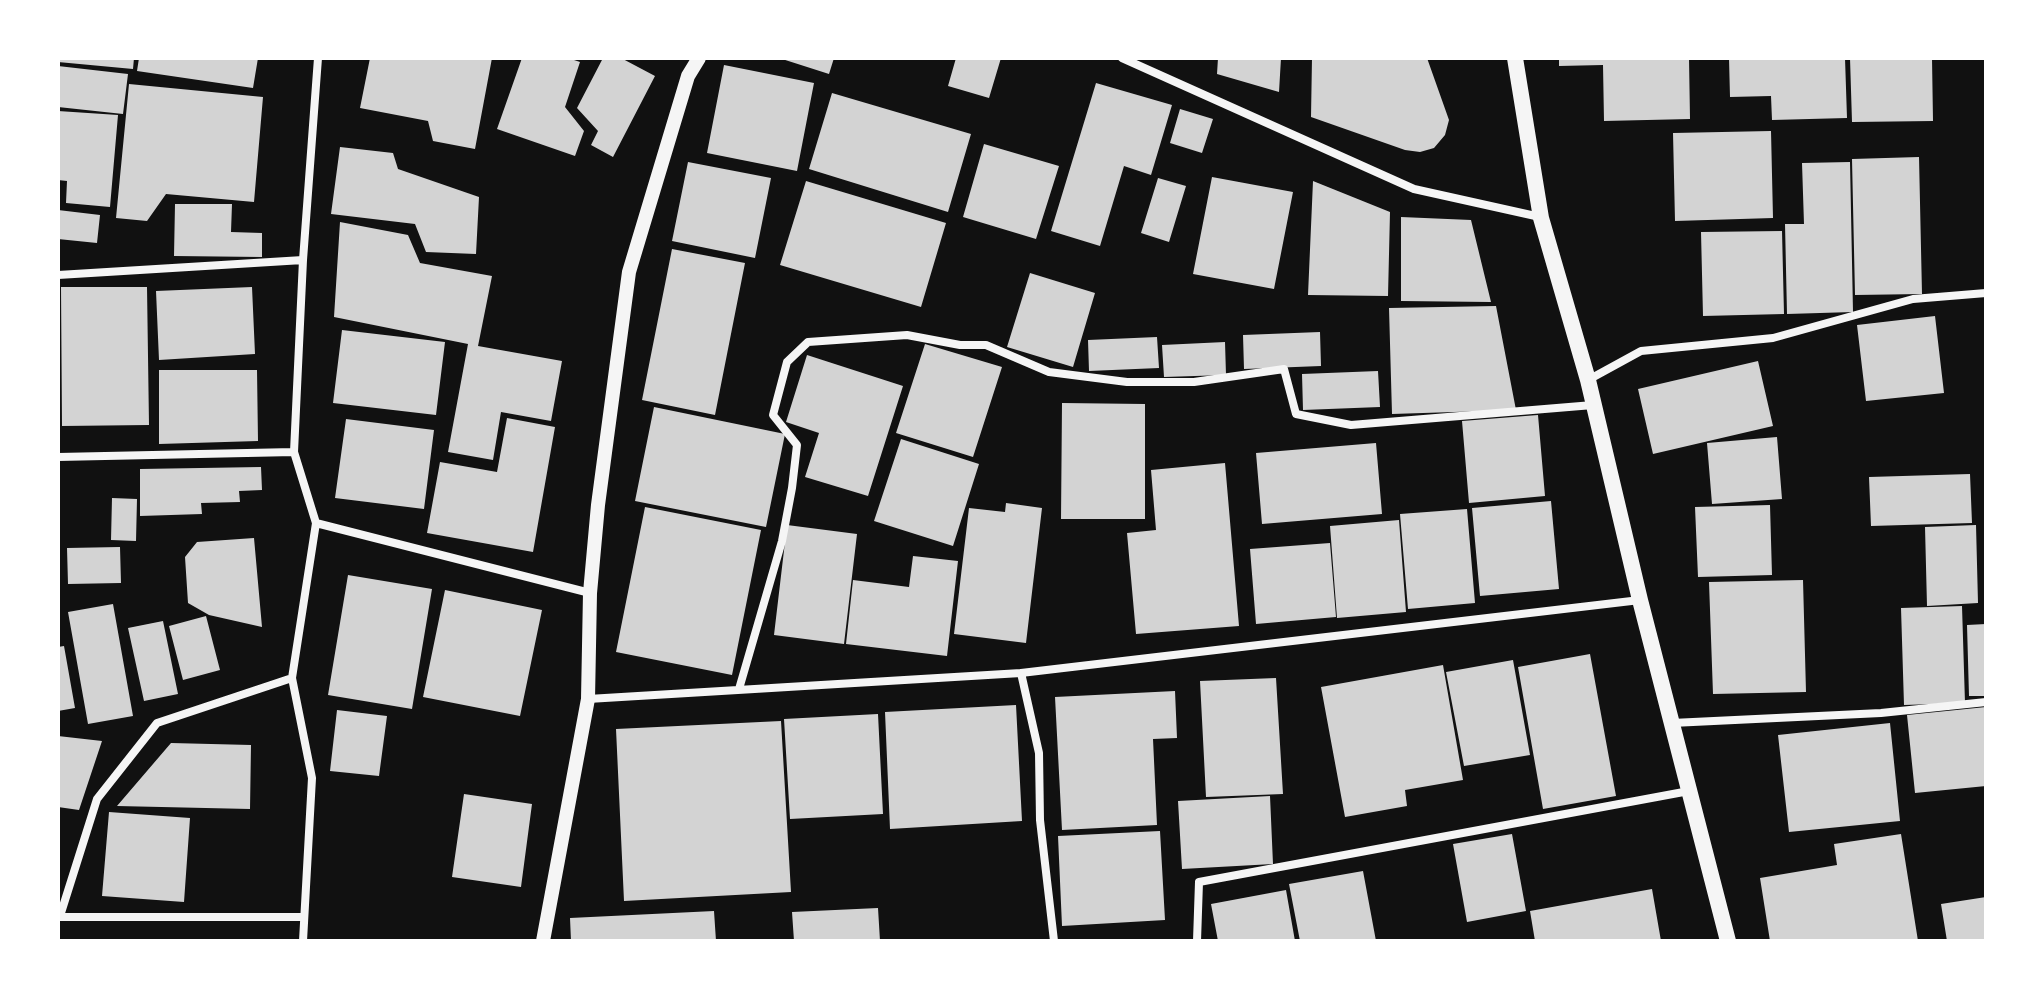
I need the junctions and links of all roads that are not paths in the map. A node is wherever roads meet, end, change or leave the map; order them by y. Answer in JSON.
{"nodes":[{"id":1,"x":318,"y":58,"type":"edge"},
{"id":2,"x":699,"y":58,"type":"edge"},
{"id":3,"x":1122,"y":58,"type":"edge"},
{"id":4,"x":1515,"y":58,"type":"edge"},
{"id":5,"x":1541,"y":218,"type":"junction"},
{"id":6,"x":303,"y":260,"type":"junction"},
{"id":7,"x":58,"y":275,"type":"edge"},
{"id":8,"x":1986,"y":293,"type":"edge"},
{"id":9,"x":1588,"y":380,"type":"junction"},
{"id":10,"x":1594,"y":405,"type":"junction"},
{"id":11,"x":294,"y":452,"type":"junction"},
{"id":12,"x":58,"y":457,"type":"edge"},
{"id":13,"x":316,"y":523,"type":"junction"},
{"id":14,"x":590,"y":593,"type":"junction"},
{"id":15,"x":1640,"y":600,"type":"junction"},
{"id":16,"x":1021,"y":673,"type":"junction"},
{"id":17,"x":292,"y":678,"type":"junction"},
{"id":18,"x":739,"y":689,"type":"junction"},
{"id":19,"x":588,"y":699,"type":"junction"},
{"id":20,"x":1986,"y":702,"type":"edge"},
{"id":21,"x":1672,"y":723,"type":"junction"},
{"id":22,"x":1689,"y":791,"type":"junction"},
{"id":23,"x":59,"y":916,"type":"edge"},
{"id":24,"x":303,"y":917,"type":"junction"},
{"id":25,"x":303,"y":941,"type":"edge"},
{"id":26,"x":543,"y":941,"type":"edge"},
{"id":27,"x":1054,"y":941,"type":"edge"},
{"id":28,"x":1197,"y":941,"type":"edge"},
{"id":29,"x":1728,"y":941,"type":"edge"}],
"edges":[{"from":1,"to":6,"type":"street"},
{"from":2,"to":14,"type":"street"},
{"from":3,"to":5,"type":"street"},
{"from":4,"to":5,"type":"main road"},
{"from":5,"to":9,"type":"main road"},
{"from":6,"to":7,"type":"street"},
{"from":6,"to":11,"type":"street"},
{"from":8,"to":9,"type":"street"},
{"from":9,"to":10,"type":"main road"},
{"from":10,"to":15,"type":"main road"},
{"from":10,"to":18,"type":"street"},
{"from":11,"to":12,"type":"street"},
{"from":11,"to":13,"type":"street"},
{"from":13,"to":14,"type":"street"},
{"from":13,"to":17,"type":"street"},
{"from":14,"to":19,"type":"street"},
{"from":15,"to":16,"type":"street"},
{"from":15,"to":21,"type":"main road"},
{"from":16,"to":18,"type":"street"},
{"from":16,"to":27,"type":"street"},
{"from":17,"to":23,"type":"street"},
{"from":17,"to":24,"type":"street"},
{"from":18,"to":19,"type":"street"},
{"from":19,"to":26,"type":"street"},
{"from":20,"to":21,"type":"street"},
{"from":21,"to":22,"type":"main road"},
{"from":22,"to":28,"type":"street"},
{"from":22,"to":29,"type":"main road"},
{"from":23,"to":24,"type":"street"},
{"from":24,"to":25,"type":"street"}]}
